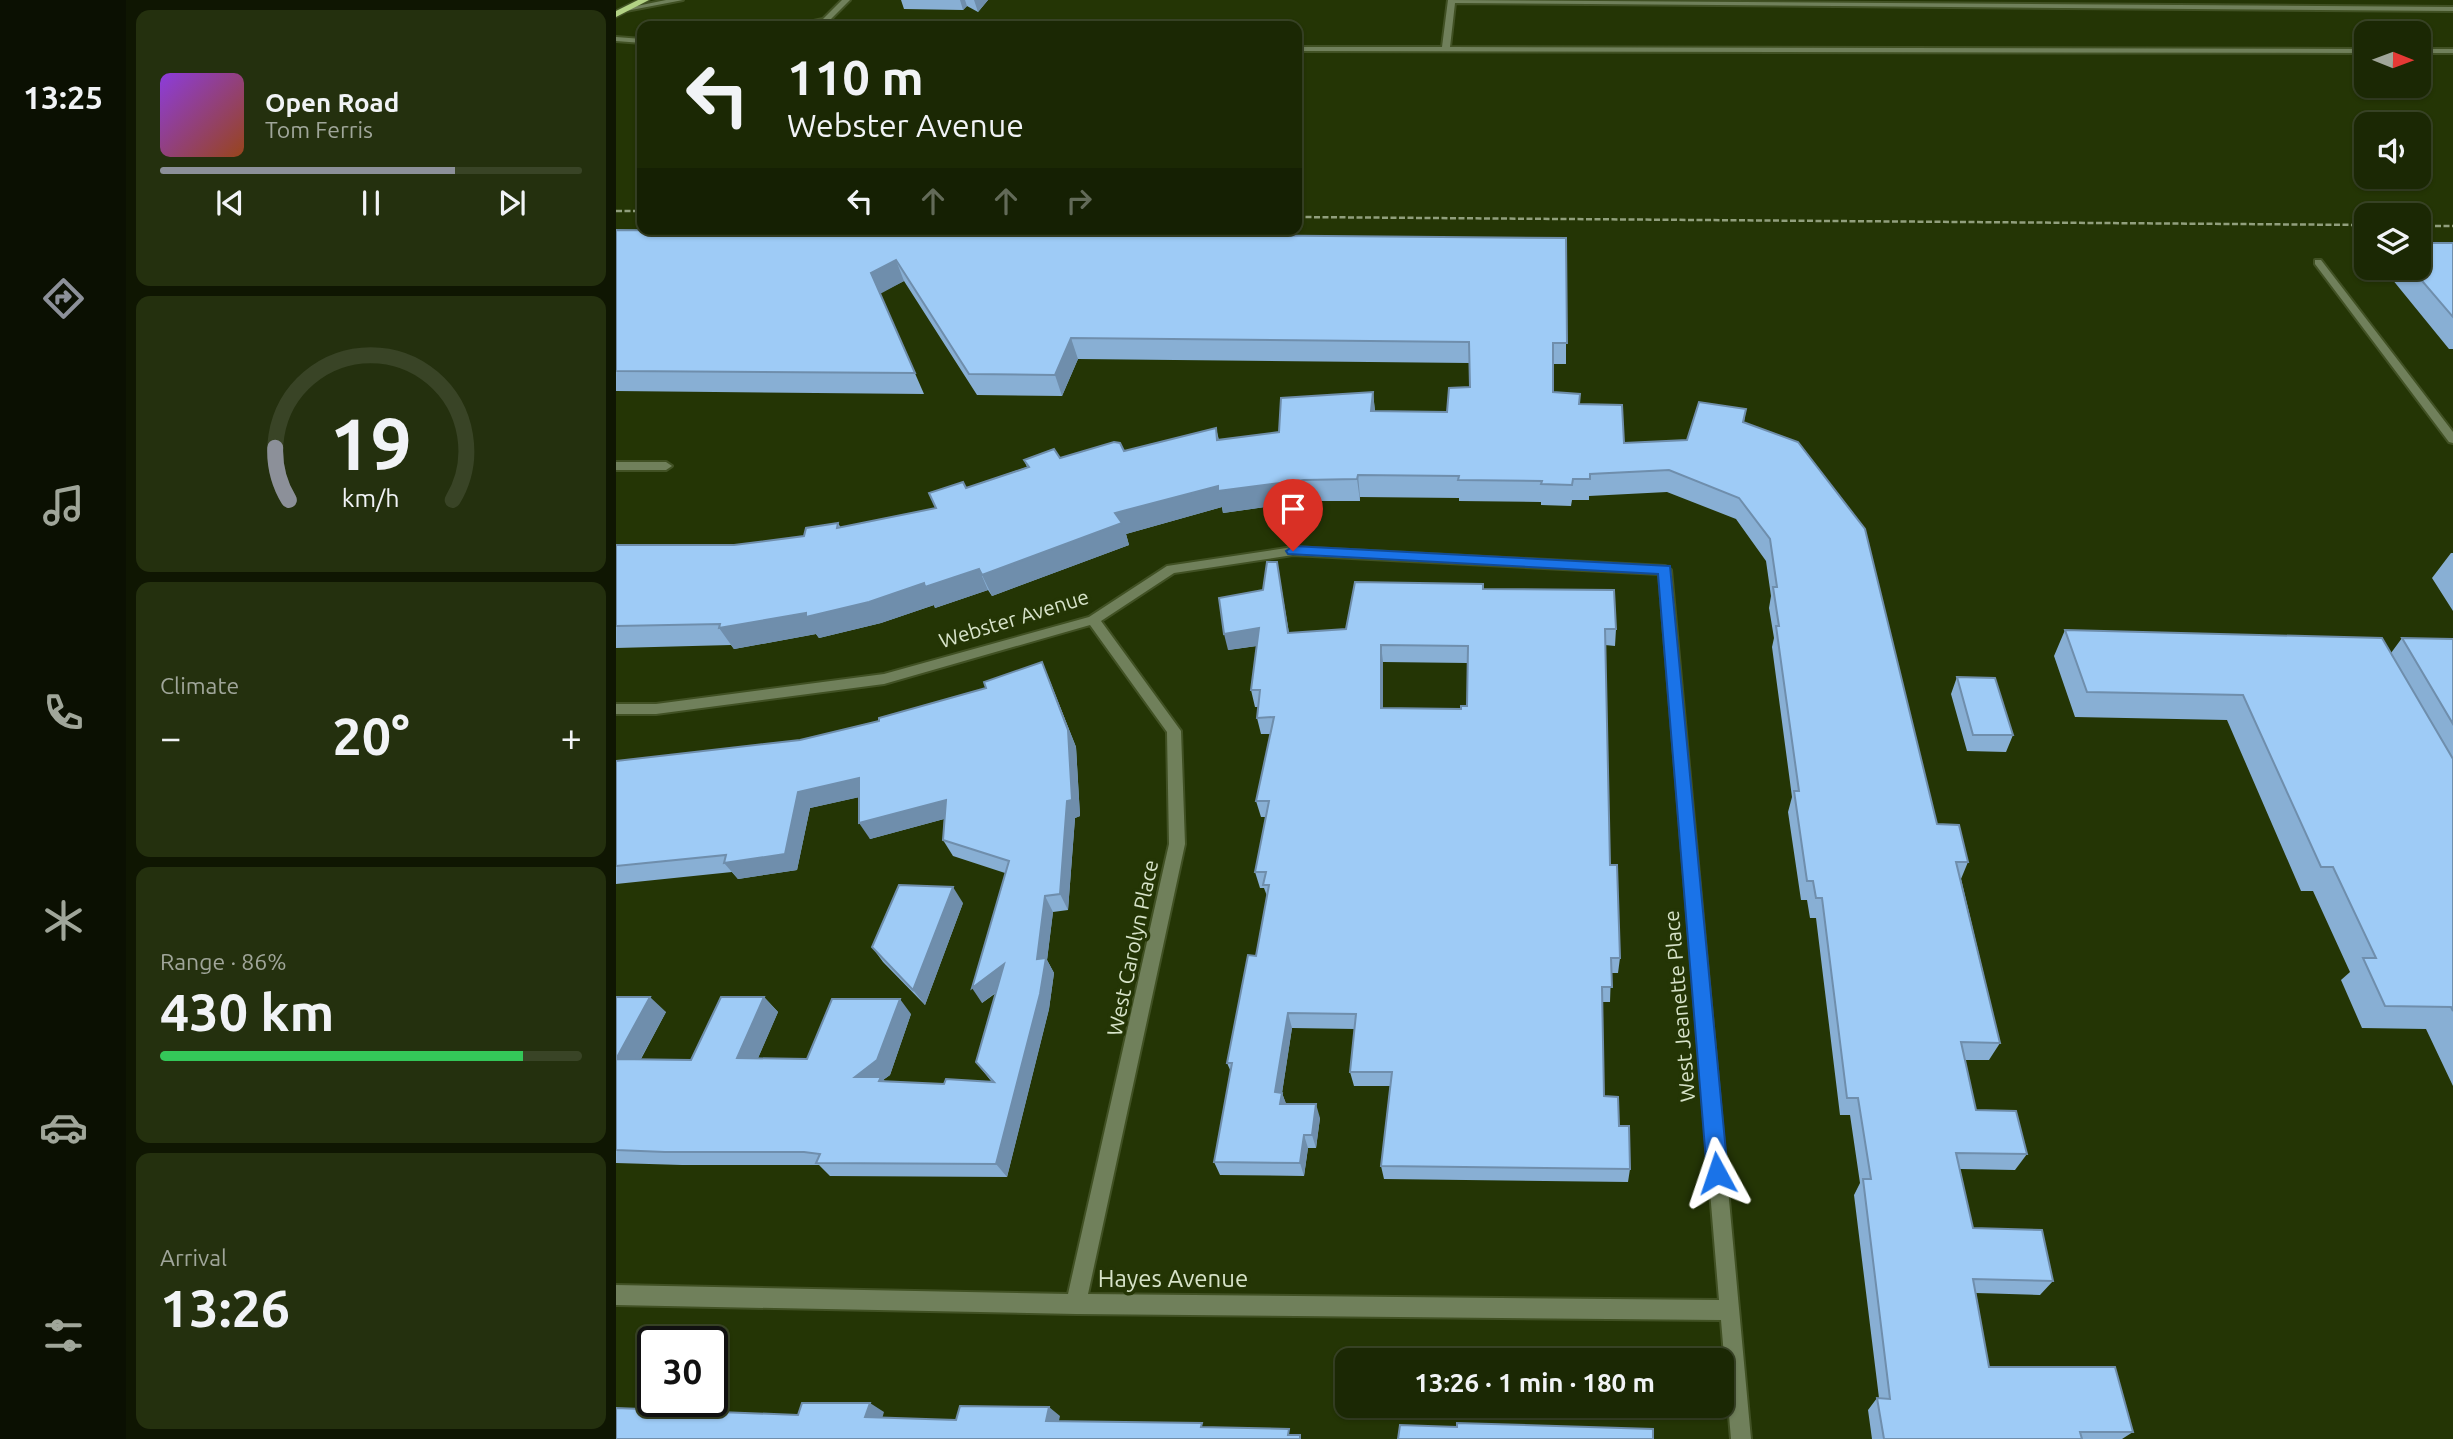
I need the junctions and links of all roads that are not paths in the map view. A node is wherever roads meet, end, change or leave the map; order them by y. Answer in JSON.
{"nodes":[{"id":1,"x":645,"y":0,"type":"edge"},
{"id":2,"x":679,"y":0,"type":"edge"},
{"id":3,"x":846,"y":0,"type":"edge"},
{"id":4,"x":1452,"y":0,"type":"edge"},
{"id":5,"x":626,"y":9,"type":"junction"},
{"id":6,"x":2453,"y":9,"type":"edge"},
{"id":7,"x":616,"y":14,"type":"edge"},
{"id":8,"x":824,"y":21,"type":"edge"},
{"id":9,"x":616,"y":39,"type":"edge"},
{"id":10,"x":637,"y":41,"type":"edge"},
{"id":11,"x":1302,"y":49,"type":"edge"},
{"id":12,"x":1446,"y":50,"type":"junction"},
{"id":13,"x":2354,"y":51,"type":"edge"},
{"id":14,"x":2431,"y":51,"type":"edge"},
{"id":15,"x":2453,"y":51,"type":"edge"},
{"id":16,"x":2318,"y":262,"type":"dead end"},
{"id":17,"x":2453,"y":440,"type":"edge"},
{"id":18,"x":616,"y":466,"type":"edge"},
{"id":19,"x":666,"y":467,"type":"dead end"},
{"id":20,"x":1665,"y":570,"type":"joint"},
{"id":21,"x":1093,"y":620,"type":"junction"},
{"id":22,"x":616,"y":709,"type":"edge"},
{"id":23,"x":616,"y":1295,"type":"edge"},
{"id":24,"x":1076,"y":1304,"type":"junction"},
{"id":25,"x":1729,"y":1310,"type":"junction"},
{"id":26,"x":1741,"y":1439,"type":"edge"}],
"edges":[{"from":1,"to":5,"type":"main road"},
{"from":2,"to":5,"type":"street"},
{"from":3,"to":8,"type":"street"},
{"from":4,"to":6,"type":"street"},
{"from":4,"to":12,"type":"street"},
{"from":5,"to":7,"type":"main road"},
{"from":9,"to":10,"type":"street"},
{"from":11,"to":12,"type":"street"},
{"from":12,"to":13,"type":"street"},
{"from":14,"to":15,"type":"street"},
{"from":16,"to":17,"type":"street"},
{"from":18,"to":19,"type":"street"},
{"from":20,"to":21,"type":"street","name":"Webster Avenue"},
{"from":20,"to":25,"type":"street","name":"West Jeanette Place"},
{"from":21,"to":22,"type":"street","name":"Webster Avenue"},
{"from":21,"to":24,"type":"street","name":"West Carolyn Place"},
{"from":23,"to":24,"type":"street","name":"Hayes Avenue"},
{"from":24,"to":25,"type":"street","name":"Hayes Avenue"},
{"from":25,"to":26,"type":"street","name":"West Jeanette Place"}]}
